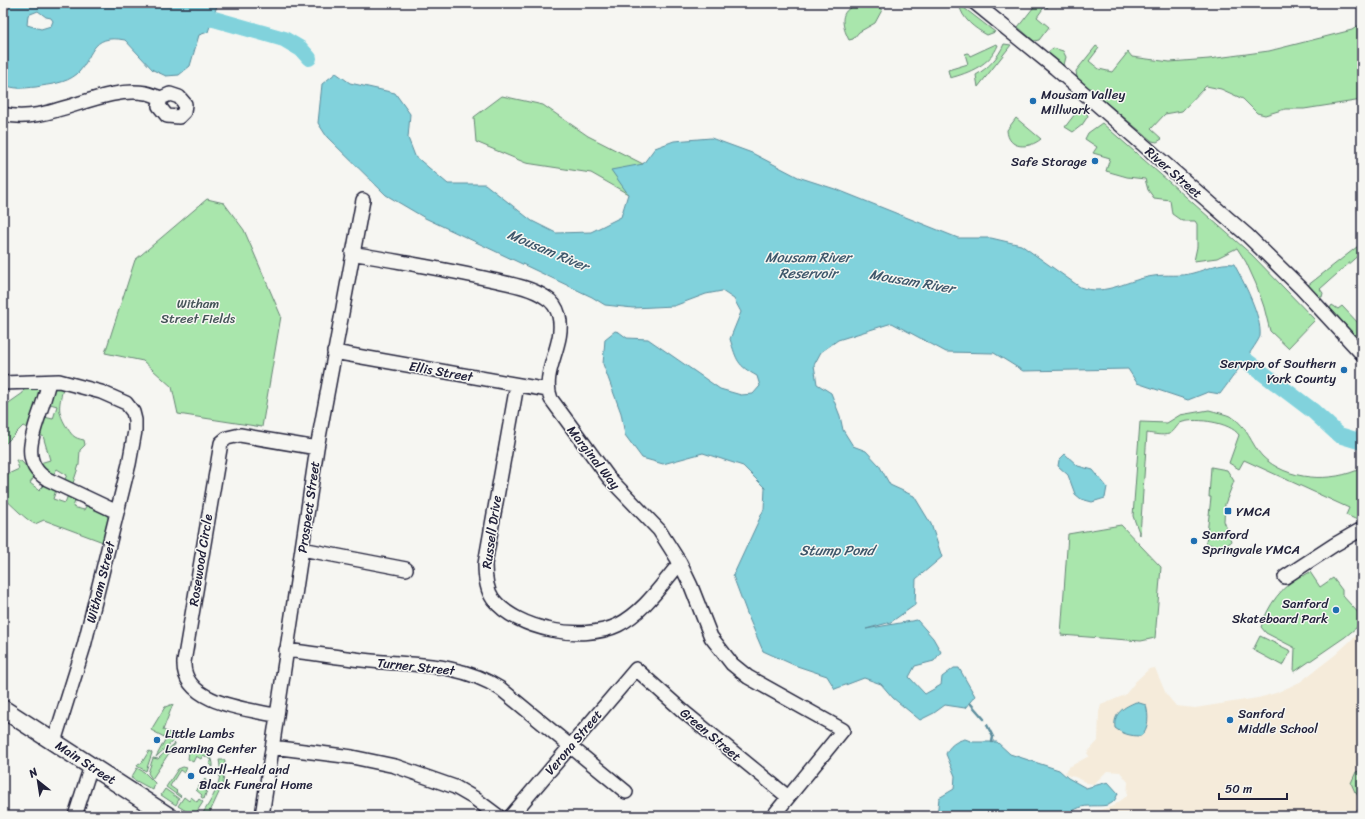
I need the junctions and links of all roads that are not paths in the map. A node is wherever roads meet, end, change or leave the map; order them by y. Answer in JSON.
{"nodes":[{"id":1,"x":974,"y":3,"type":"edge"},
{"id":2,"x":161,"y":98,"type":"dead end"},
{"id":3,"x":3,"y":114,"type":"edge"},
{"id":4,"x":363,"y":200,"type":"dead end"},
{"id":5,"x":352,"y":253,"type":"junction"},
{"id":6,"x":334,"y":352,"type":"junction"},
{"id":7,"x":1362,"y":354,"type":"edge"},
{"id":8,"x":49,"y":382,"type":"junction"},
{"id":9,"x":3,"y":383,"type":"edge"},
{"id":10,"x":517,"y":384,"type":"junction"},
{"id":11,"x":548,"y":390,"type":"junction"},
{"id":12,"x":317,"y":448,"type":"junction"},
{"id":13,"x":117,"y":512,"type":"junction"},
{"id":14,"x":1362,"y":529,"type":"edge"},
{"id":15,"x":302,"y":550,"type":"junction"},
{"id":16,"x":680,"y":563,"type":"junction"},
{"id":17,"x":406,"y":570,"type":"dead end"},
{"id":18,"x":1285,"y":577,"type":"dead end"},
{"id":19,"x":286,"y":650,"type":"junction"},
{"id":20,"x":636,"y":669,"type":"joint"},
{"id":21,"x":3,"y":709,"type":"edge"},
{"id":22,"x":275,"y":715,"type":"junction"},
{"id":23,"x":54,"y":742,"type":"junction"},
{"id":24,"x":570,"y":745,"type":"junction"},
{"id":25,"x":272,"y":747,"type":"junction"},
{"id":26,"x":91,"y":766,"type":"junction"},
{"id":27,"x":626,"y":792,"type":"dead end"},
{"id":28,"x":788,"y":797,"type":"junction"},
{"id":29,"x":75,"y":816,"type":"edge"},
{"id":30,"x":168,"y":816,"type":"edge"},
{"id":31,"x":262,"y":816,"type":"edge"},
{"id":32,"x":498,"y":816,"type":"edge"},
{"id":33,"x":511,"y":816,"type":"edge"},
{"id":34,"x":773,"y":816,"type":"edge"}],
"edges":[{"from":1,"to":7,"type":"street","name":"River Street"},
{"from":2,"to":3,"type":"street"},
{"from":4,"to":5,"type":"street","name":"Prospect Street"},
{"from":5,"to":6,"type":"street","name":"Prospect Street"},
{"from":5,"to":11,"type":"street"},
{"from":6,"to":10,"type":"street","name":"Ellis Street"},
{"from":6,"to":12,"type":"street","name":"Prospect Street"},
{"from":8,"to":9,"type":"street"},
{"from":8,"to":13,"type":"street"},
{"from":8,"to":13,"type":"street","name":"Witham Street"},
{"from":10,"to":11,"type":"street","name":"Ellis Street"},
{"from":10,"to":16,"type":"street","name":"Russell Drive"},
{"from":11,"to":16,"type":"street","name":"Marginal Way"},
{"from":12,"to":15,"type":"street","name":"Prospect Street"},
{"from":12,"to":22,"type":"street","name":"Rosewood Circle"},
{"from":13,"to":23,"type":"street","name":"Witham Street"},
{"from":14,"to":18,"type":"street"},
{"from":15,"to":17,"type":"street"},
{"from":15,"to":19,"type":"street","name":"Prospect Street"},
{"from":16,"to":28,"type":"street","name":"Marginal Way"},
{"from":19,"to":22,"type":"street","name":"Prospect Street"},
{"from":19,"to":24,"type":"street","name":"Turner Street"},
{"from":20,"to":24,"type":"street","name":"Verona Street"},
{"from":20,"to":28,"type":"street","name":"Green Street"},
{"from":21,"to":23,"type":"main road","name":"Main Street"},
{"from":22,"to":25,"type":"street","name":"Prospect Street"},
{"from":23,"to":26,"type":"main road","name":"Main Street"},
{"from":24,"to":27,"type":"street","name":"Turner Street"},
{"from":24,"to":33,"type":"street","name":"Verona Street"},
{"from":25,"to":31,"type":"street","name":"Prospect Street"},
{"from":25,"to":32,"type":"street"},
{"from":26,"to":29,"type":"street"},
{"from":26,"to":30,"type":"main road","name":"Main Street"},
{"from":28,"to":34,"type":"street"}]}
